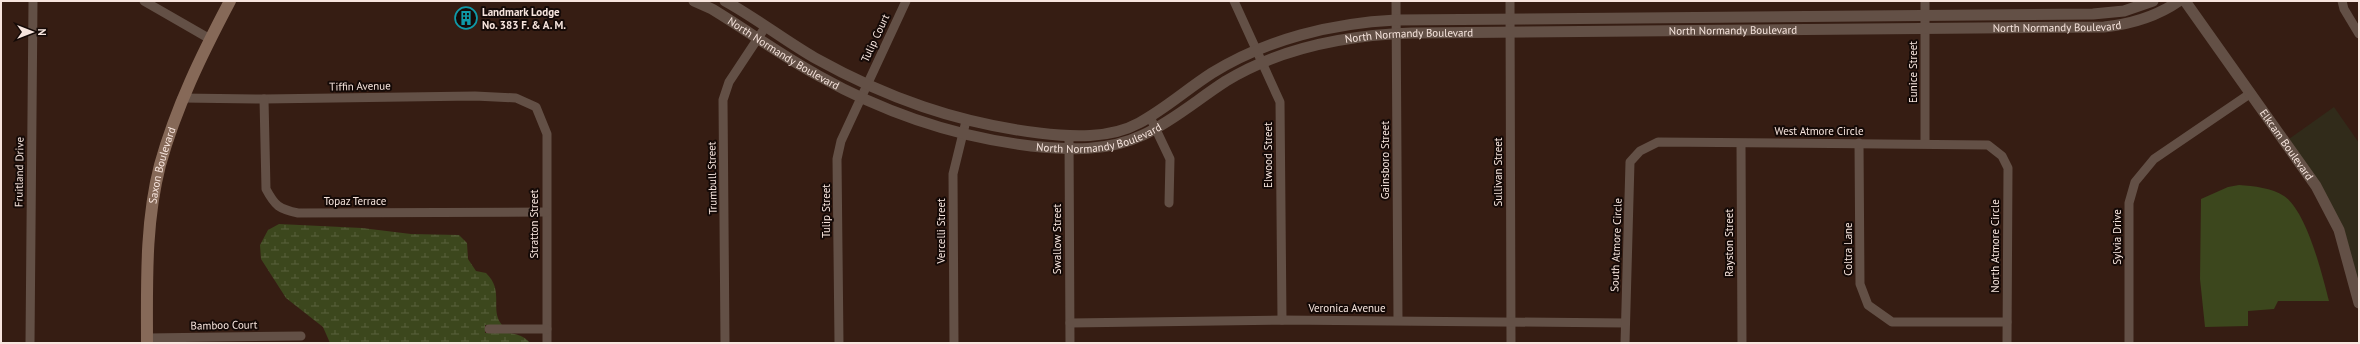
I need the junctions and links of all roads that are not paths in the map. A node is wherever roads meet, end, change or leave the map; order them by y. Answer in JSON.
{"nodes":[{"id":1,"x":33,"y":1,"type":"edge"},
{"id":2,"x":144,"y":1,"type":"edge"},
{"id":3,"x":230,"y":1,"type":"edge"},
{"id":4,"x":694,"y":1,"type":"edge"},
{"id":5,"x":725,"y":1,"type":"edge"},
{"id":6,"x":906,"y":1,"type":"edge"},
{"id":7,"x":1234,"y":1,"type":"edge"},
{"id":8,"x":1396,"y":1,"type":"edge"},
{"id":9,"x":1510,"y":1,"type":"edge"},
{"id":10,"x":1925,"y":1,"type":"edge"},
{"id":11,"x":2153,"y":1,"type":"edge"},
{"id":12,"x":2179,"y":1,"type":"edge"},
{"id":13,"x":2185,"y":1,"type":"edge"},
{"id":14,"x":2342,"y":1,"type":"edge"},
{"id":15,"x":1925,"y":15,"type":"junction"},
{"id":16,"x":1510,"y":19,"type":"junction"},
{"id":17,"x":1396,"y":20,"type":"junction"},
{"id":18,"x":766,"y":26,"type":"junction"},
{"id":19,"x":1925,"y":29,"type":"junction"},
{"id":20,"x":1396,"y":33,"type":"junction"},
{"id":21,"x":1510,"y":33,"type":"junction"},
{"id":22,"x":2359,"y":34,"type":"edge"},
{"id":23,"x":757,"y":37,"type":"junction"},
{"id":24,"x":210,"y":39,"type":"junction"},
{"id":25,"x":1257,"y":51,"type":"junction"},
{"id":26,"x":1262,"y":63,"type":"junction"},
{"id":27,"x":867,"y":85,"type":"junction"},
{"id":28,"x":2251,"y":93,"type":"junction"},
{"id":29,"x":182,"y":98,"type":"junction"},
{"id":30,"x":861,"y":98,"type":"junction"},
{"id":31,"x":264,"y":99,"type":"junction"},
{"id":32,"x":536,"y":107,"type":"joint"},
{"id":33,"x":1150,"y":117,"type":"junction"},
{"id":34,"x":966,"y":121,"type":"junction"},
{"id":35,"x":1156,"y":129,"type":"junction"},
{"id":36,"x":963,"y":134,"type":"junction"},
{"id":37,"x":1069,"y":136,"type":"junction"},
{"id":38,"x":1859,"y":143,"type":"junction"},
{"id":39,"x":1925,"y":143,"type":"junction"},
{"id":40,"x":1741,"y":144,"type":"junction"},
{"id":41,"x":1069,"y":150,"type":"junction"},
{"id":42,"x":1640,"y":151,"type":"joint"},
{"id":43,"x":1999,"y":153,"type":"joint"},
{"id":44,"x":1169,"y":203,"type":"dead end"},
{"id":45,"x":546,"y":212,"type":"junction"},
{"id":46,"x":2359,"y":303,"type":"edge"},
{"id":47,"x":1282,"y":320,"type":"junction"},
{"id":48,"x":1398,"y":320,"type":"junction"},
{"id":49,"x":1511,"y":321,"type":"junction"},
{"id":50,"x":2007,"y":322,"type":"junction"},
{"id":51,"x":1070,"y":323,"type":"junction"},
{"id":52,"x":1625,"y":323,"type":"junction"},
{"id":53,"x":547,"y":328,"type":"junction"},
{"id":54,"x":489,"y":329,"type":"dead end"},
{"id":55,"x":301,"y":336,"type":"dead end"},
{"id":56,"x":147,"y":341,"type":"edge"},
{"id":57,"x":30,"y":343,"type":"edge"},
{"id":58,"x":548,"y":343,"type":"edge"},
{"id":59,"x":725,"y":343,"type":"edge"},
{"id":60,"x":838,"y":343,"type":"edge"},
{"id":61,"x":954,"y":343,"type":"edge"},
{"id":62,"x":1070,"y":343,"type":"edge"},
{"id":63,"x":1511,"y":343,"type":"edge"},
{"id":64,"x":1625,"y":343,"type":"edge"},
{"id":65,"x":1742,"y":343,"type":"edge"},
{"id":66,"x":2007,"y":343,"type":"edge"},
{"id":67,"x":2129,"y":343,"type":"edge"}],
"edges":[{"from":1,"to":57,"type":"street","name":"Fruitland Drive"},
{"from":2,"to":24,"type":"street"},
{"from":3,"to":24,"type":"main road","name":"Saxon Boulevard"},
{"from":4,"to":23,"type":"street","name":"North Normandy Boulevard"},
{"from":5,"to":18,"type":"street","name":"North Normandy Boulevard"},
{"from":6,"to":27,"type":"street","name":"Tulip Court"},
{"from":7,"to":25,"type":"street","name":"Elwood Street"},
{"from":8,"to":17,"type":"street","name":"Gainsboro Street"},
{"from":9,"to":16,"type":"street","name":"Sullivan Street"},
{"from":10,"to":15,"type":"street","name":"Eunice Street"},
{"from":11,"to":15,"type":"street","name":"North Normandy Boulevard"},
{"from":12,"to":19,"type":"street","name":"North Normandy Boulevard"},
{"from":13,"to":28,"type":"street","name":"Elkcam Boulevard"},
{"from":14,"to":22,"type":"street"},
{"from":15,"to":16,"type":"street","name":"North Normandy Boulevard"},
{"from":15,"to":19,"type":"street","name":"Eunice Street"},
{"from":16,"to":17,"type":"street","name":"North Normandy Boulevard"},
{"from":16,"to":21,"type":"street","name":"Sullivan Street"},
{"from":17,"to":20,"type":"street","name":"Gainsboro Street"},
{"from":17,"to":25,"type":"street","name":"North Normandy Boulevard"},
{"from":18,"to":23,"type":"street","name":"Trumbull Street"},
{"from":18,"to":27,"type":"street","name":"North Normandy Boulevard"},
{"from":19,"to":21,"type":"street","name":"North Normandy Boulevard"},
{"from":19,"to":39,"type":"street","name":"Eunice Street"},
{"from":20,"to":21,"type":"street","name":"North Normandy Boulevard"},
{"from":20,"to":26,"type":"street","name":"North Normandy Boulevard"},
{"from":20,"to":48,"type":"street","name":"Gainsboro Street"},
{"from":21,"to":49,"type":"street","name":"Sullivan Street"},
{"from":23,"to":30,"type":"street","name":"North Normandy Boulevard"},
{"from":23,"to":59,"type":"street","name":"Trumbull Street"},
{"from":24,"to":29,"type":"main road","name":"Saxon Boulevard"},
{"from":25,"to":26,"type":"street","name":"Elwood Street"},
{"from":25,"to":33,"type":"street","name":"North Normandy Boulevard"},
{"from":26,"to":35,"type":"street","name":"North Normandy Boulevard"},
{"from":26,"to":47,"type":"street","name":"Elwood Street"},
{"from":27,"to":30,"type":"street","name":"Tulip Street"},
{"from":27,"to":34,"type":"street","name":"North Normandy Boulevard"},
{"from":28,"to":46,"type":"street","name":"Elkcam Boulevard"},
{"from":28,"to":67,"type":"street","name":"Sylvia Drive"},
{"from":29,"to":31,"type":"street","name":"Tiffin Avenue"},
{"from":29,"to":56,"type":"main road","name":"Saxon Boulevard"},
{"from":30,"to":36,"type":"street","name":"North Normandy Boulevard"},
{"from":30,"to":60,"type":"street","name":"Tulip Street"},
{"from":31,"to":32,"type":"street","name":"Tiffin Avenue"},
{"from":31,"to":45,"type":"street","name":"Topaz Terrace"},
{"from":32,"to":45,"type":"street","name":"Stratton Street"},
{"from":33,"to":35,"type":"street"},
{"from":33,"to":37,"type":"street","name":"North Normandy Boulevard"},
{"from":34,"to":36,"type":"street","name":"Vercelli Street"},
{"from":34,"to":37,"type":"street","name":"North Normandy Boulevard"},
{"from":35,"to":41,"type":"street","name":"North Normandy Boulevard"},
{"from":35,"to":44,"type":"street"},
{"from":36,"to":41,"type":"street","name":"North Normandy Boulevard"},
{"from":36,"to":61,"type":"street","name":"Vercelli Street"},
{"from":37,"to":41,"type":"street","name":"Swallow Street"},
{"from":38,"to":39,"type":"street","name":"West Atmore Circle"},
{"from":38,"to":40,"type":"street","name":"West Atmore Circle"},
{"from":38,"to":50,"type":"street","name":"Coltra Lane"},
{"from":39,"to":43,"type":"street","name":"West Atmore Circle"},
{"from":40,"to":42,"type":"street","name":"West Atmore Circle"},
{"from":40,"to":65,"type":"street","name":"Rayston Street"},
{"from":41,"to":51,"type":"street","name":"Swallow Street"},
{"from":42,"to":52,"type":"street","name":"South Atmore Circle"},
{"from":43,"to":50,"type":"street","name":"North Atmore Circle"},
{"from":45,"to":53,"type":"street","name":"Stratton Street"},
{"from":47,"to":48,"type":"street","name":"Veronica Avenue"},
{"from":47,"to":51,"type":"street","name":"Veronica Avenue"},
{"from":48,"to":49,"type":"street","name":"Veronica Avenue"},
{"from":49,"to":52,"type":"street","name":"Veronica Avenue"},
{"from":49,"to":63,"type":"street","name":"Sullivan Street"},
{"from":50,"to":66,"type":"street","name":"North Atmore Circle"},
{"from":51,"to":62,"type":"street","name":"Swallow Street"},
{"from":52,"to":64,"type":"street","name":"South Atmore Circle"},
{"from":53,"to":54,"type":"street"},
{"from":53,"to":58,"type":"street","name":"Stratton Street"},
{"from":55,"to":56,"type":"street","name":"Bamboo Court"}]}
